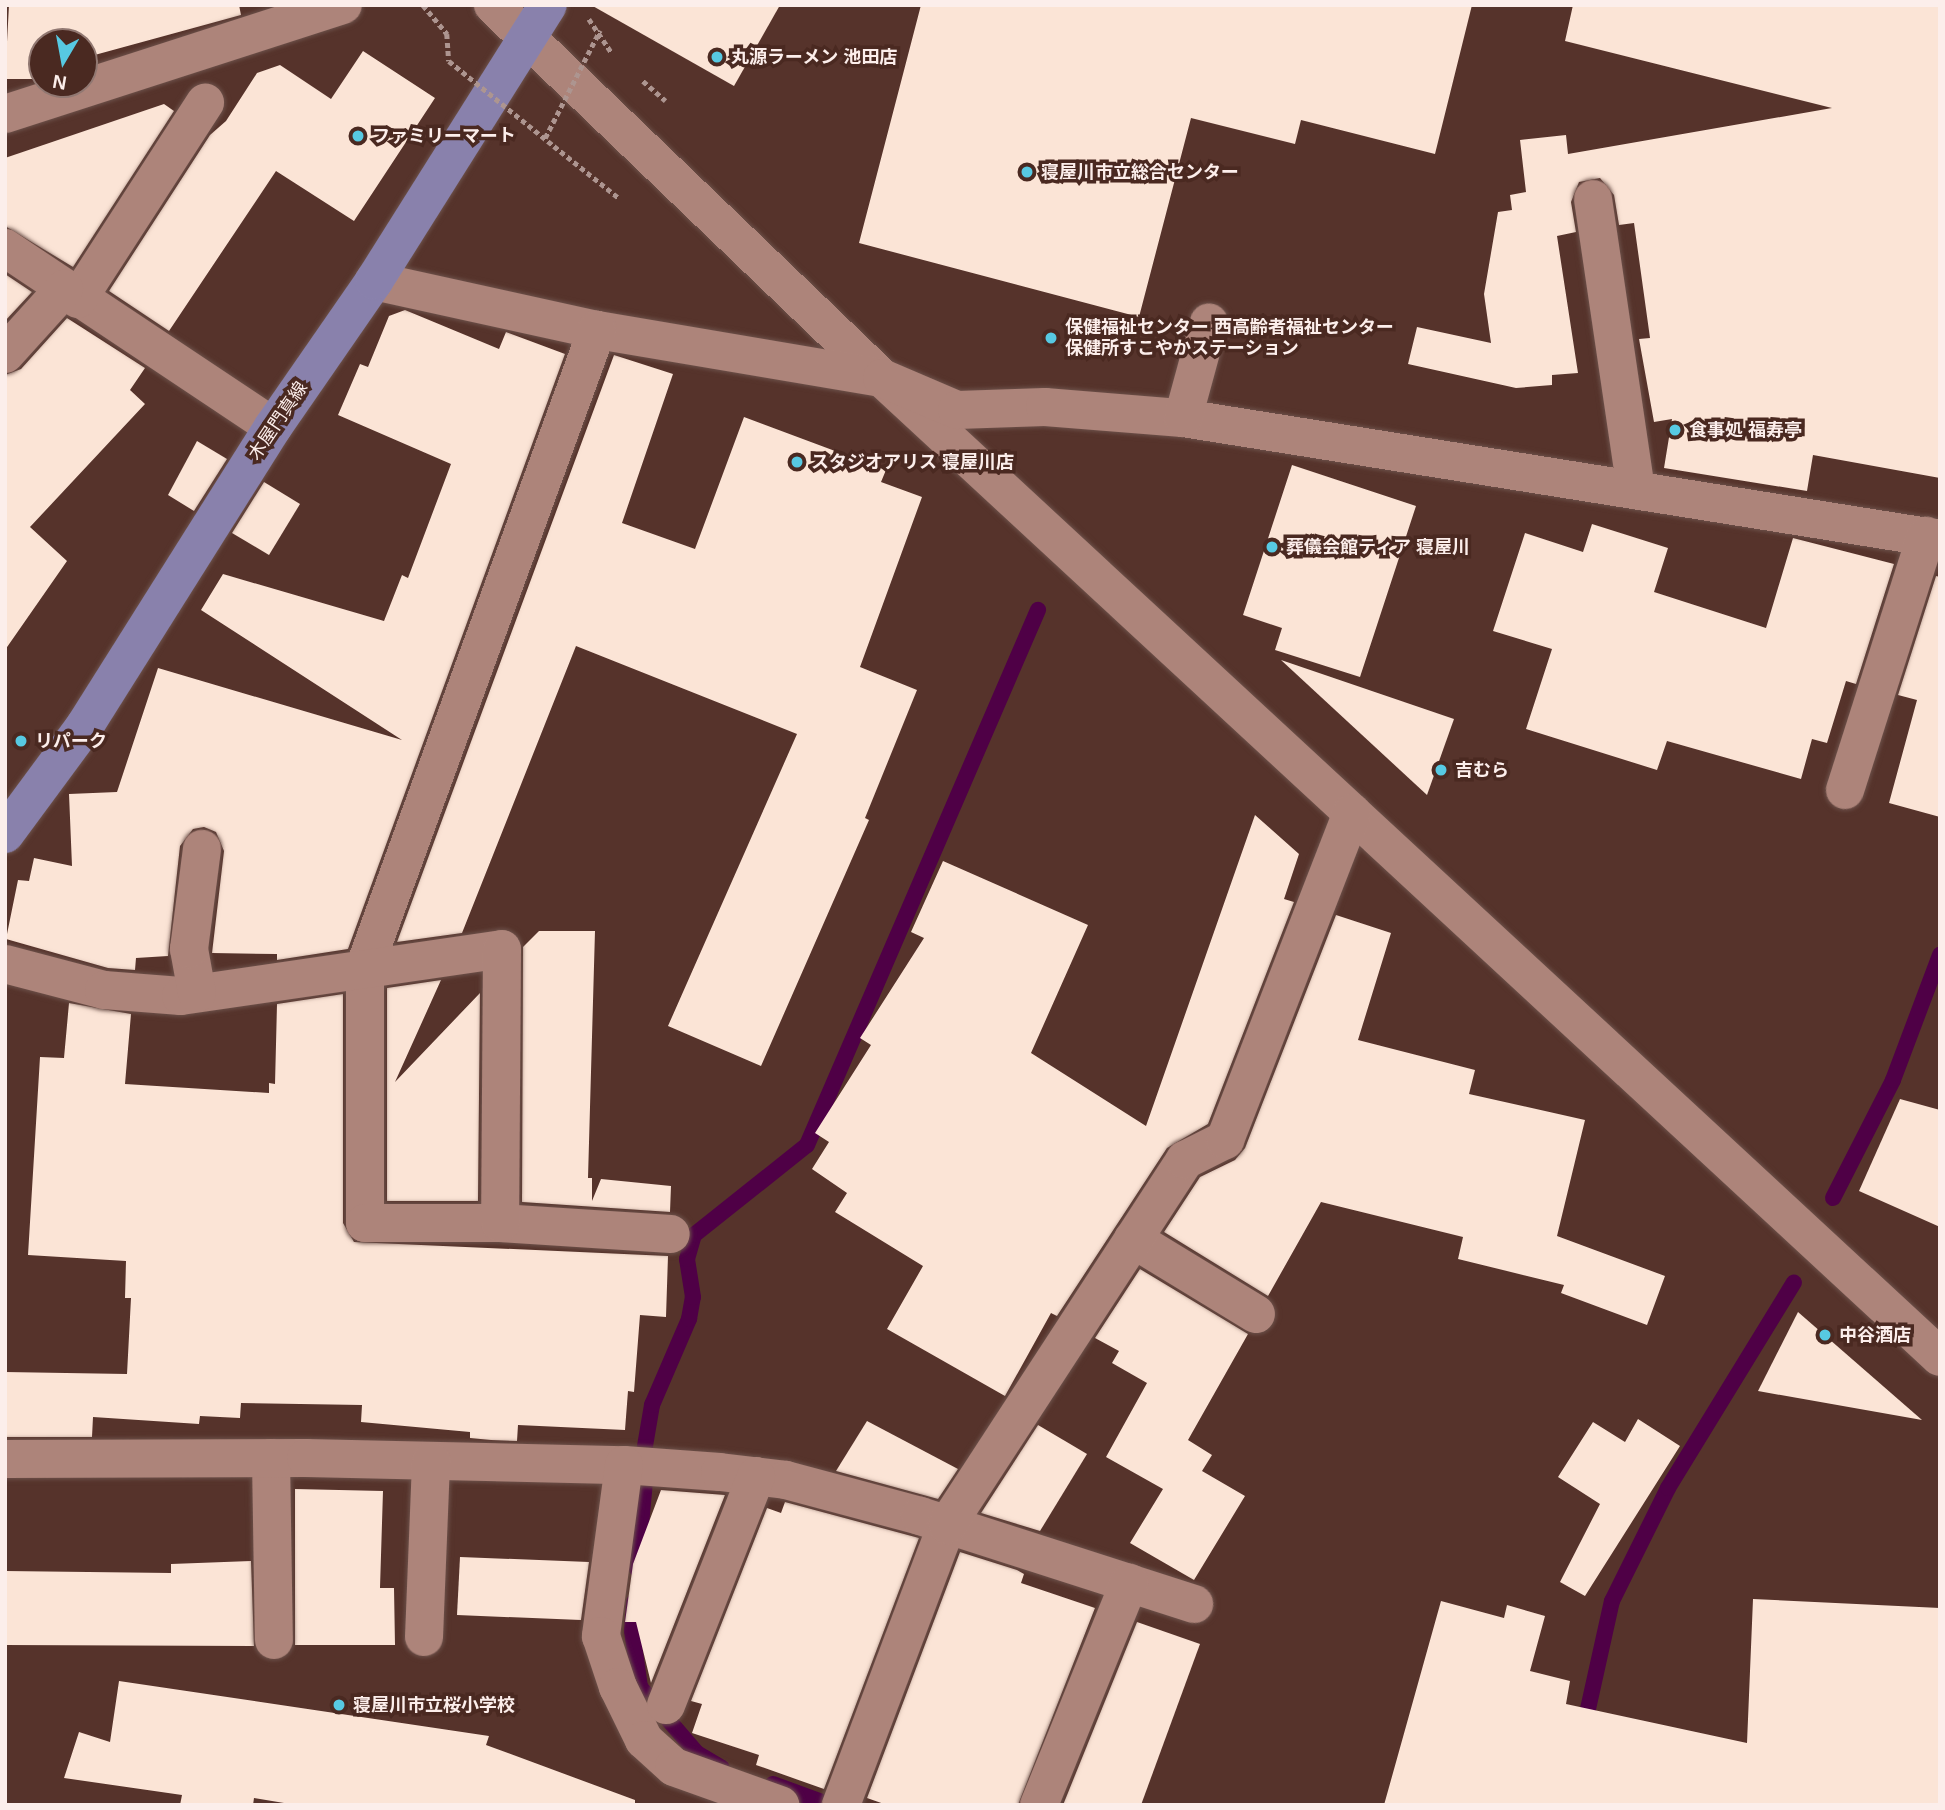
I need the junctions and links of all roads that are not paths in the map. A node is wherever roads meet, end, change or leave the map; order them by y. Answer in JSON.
{"nodes":[{"id":1,"x":343,"y":5,"type":"edge"},
{"id":2,"x":493,"y":5,"type":"edge"},
{"id":3,"x":539,"y":21,"type":"edge"},
{"id":4,"x":205,"y":103,"type":"dead end"},
{"id":5,"x":5,"y":114,"type":"edge"},
{"id":6,"x":1593,"y":199,"type":"dead end"},
{"id":7,"x":5,"y":247,"type":"edge"},
{"id":8,"x":374,"y":281,"type":"junction"},
{"id":9,"x":71,"y":294,"type":"junction"},
{"id":10,"x":1209,"y":322,"type":"dead end"},
{"id":11,"x":597,"y":330,"type":"junction"},
{"id":12,"x":5,"y":354,"type":"edge"},
{"id":13,"x":883,"y":378,"type":"junction"},
{"id":14,"x":1183,"y":418,"type":"junction"},
{"id":15,"x":273,"y":427,"type":"junction"},
{"id":16,"x":1636,"y":490,"type":"junction"},
{"id":17,"x":1933,"y":538,"type":"edge"},
{"id":18,"x":1845,"y":790,"type":"dead end"},
{"id":19,"x":1352,"y":813,"type":"junction"},
{"id":20,"x":5,"y":834,"type":"edge"},
{"id":21,"x":202,"y":849,"type":"dead end"},
{"id":22,"x":5,"y":964,"type":"edge"},
{"id":23,"x":365,"y":966,"type":"junction"},
{"id":24,"x":197,"y":993,"type":"junction"},
{"id":25,"x":500,"y":1223,"type":"junction"},
{"id":26,"x":671,"y":1234,"type":"dead end"},
{"id":27,"x":1133,"y":1239,"type":"junction"},
{"id":28,"x":1256,"y":1314,"type":"dead end"},
{"id":29,"x":1940,"y":1357,"type":"edge"},
{"id":30,"x":271,"y":1458,"type":"junction"},
{"id":31,"x":5,"y":1459,"type":"edge"},
{"id":32,"x":431,"y":1461,"type":"junction"},
{"id":33,"x":624,"y":1465,"type":"junction"},
{"id":34,"x":757,"y":1476,"type":"junction"},
{"id":35,"x":947,"y":1525,"type":"junction"},
{"id":36,"x":1129,"y":1583,"type":"junction"},
{"id":37,"x":1194,"y":1604,"type":"dead end"},
{"id":38,"x":424,"y":1636,"type":"dead end"},
{"id":39,"x":274,"y":1640,"type":"dead end"},
{"id":40,"x":666,"y":1704,"type":"dead end"},
{"id":41,"x":843,"y":1799,"type":"edge"},
{"id":42,"x":779,"y":1805,"type":"edge"},
{"id":43,"x":1039,"y":1805,"type":"edge"}],
"edges":[{"from":1,"to":5,"type":"street"},
{"from":2,"to":3,"type":"street"},
{"from":3,"to":8,"type":"main road","name":"木屋門真線"},
{"from":3,"to":13,"type":"street"},
{"from":4,"to":9,"type":"street"},
{"from":6,"to":16,"type":"street"},
{"from":7,"to":9,"type":"street"},
{"from":8,"to":11,"type":"street"},
{"from":8,"to":15,"type":"main road","name":"木屋門真線"},
{"from":9,"to":12,"type":"street"},
{"from":9,"to":15,"type":"street"},
{"from":10,"to":14,"type":"street"},
{"from":11,"to":13,"type":"street"},
{"from":11,"to":23,"type":"street"},
{"from":13,"to":14,"type":"street"},
{"from":13,"to":19,"type":"street"},
{"from":14,"to":16,"type":"street"},
{"from":15,"to":20,"type":"main road","name":"木屋門真線"},
{"from":16,"to":17,"type":"street"},
{"from":17,"to":18,"type":"street"},
{"from":19,"to":27,"type":"street"},
{"from":19,"to":29,"type":"street"},
{"from":21,"to":24,"type":"street"},
{"from":22,"to":24,"type":"street"},
{"from":23,"to":24,"type":"street"},
{"from":23,"to":25,"type":"street"},
{"from":23,"to":25,"type":"street"},
{"from":25,"to":26,"type":"street"},
{"from":27,"to":28,"type":"street"},
{"from":27,"to":35,"type":"street"},
{"from":30,"to":31,"type":"street"},
{"from":30,"to":32,"type":"street"},
{"from":30,"to":39,"type":"street"},
{"from":32,"to":33,"type":"street"},
{"from":32,"to":38,"type":"street"},
{"from":33,"to":34,"type":"street"},
{"from":33,"to":42,"type":"street"},
{"from":34,"to":35,"type":"street"},
{"from":34,"to":40,"type":"street"},
{"from":35,"to":36,"type":"street"},
{"from":35,"to":41,"type":"street"},
{"from":36,"to":37,"type":"street"},
{"from":36,"to":43,"type":"street"}]}
